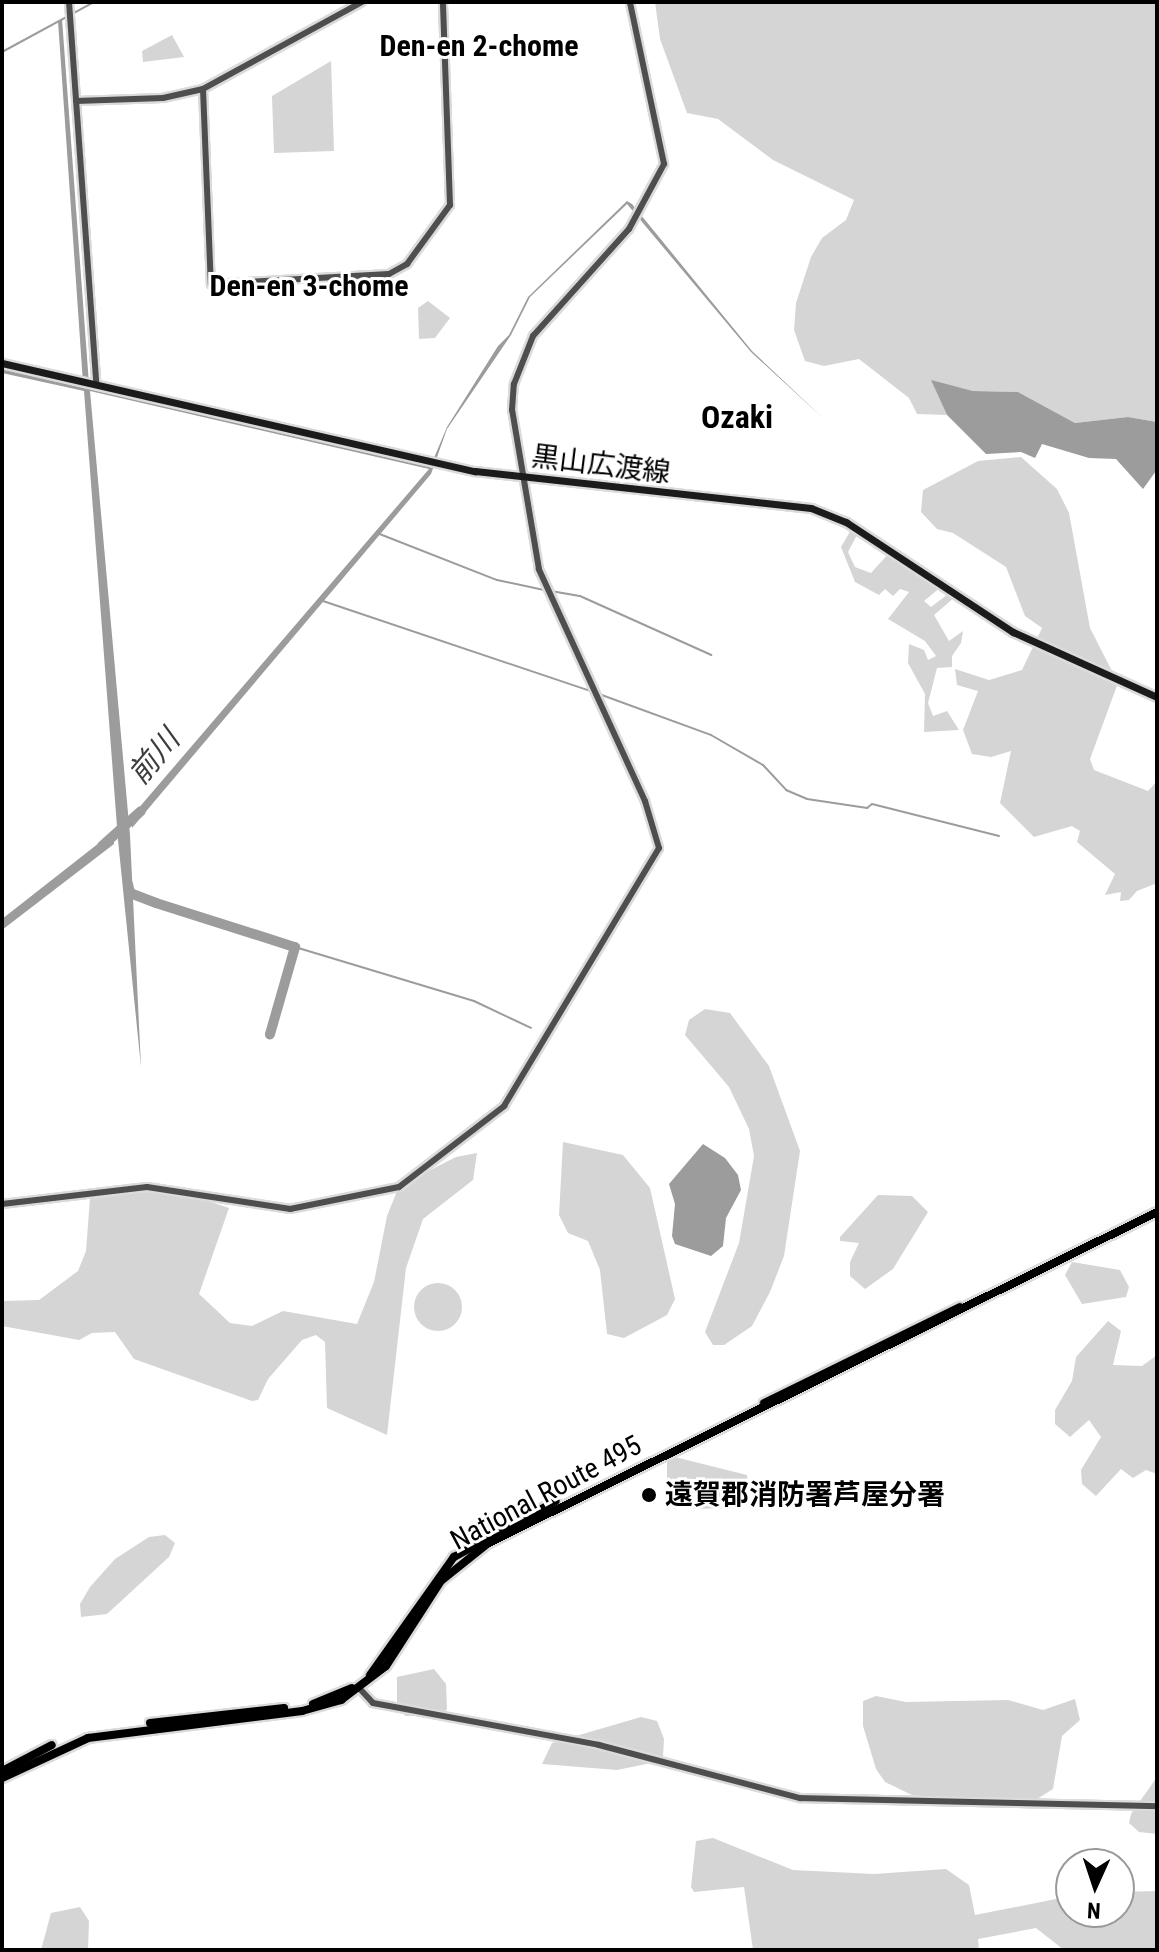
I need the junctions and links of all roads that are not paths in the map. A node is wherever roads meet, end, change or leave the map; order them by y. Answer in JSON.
{"nodes":[{"id":1,"x":69,"y":2,"type":"edge"},
{"id":2,"x":362,"y":2,"type":"edge"},
{"id":3,"x":443,"y":2,"type":"edge"},
{"id":4,"x":630,"y":2,"type":"edge"},
{"id":5,"x":203,"y":89,"type":"junction"},
{"id":6,"x":76,"y":101,"type":"junction"},
{"id":7,"x":2,"y":363,"type":"edge"},
{"id":8,"x":96,"y":382,"type":"junction"},
{"id":9,"x":520,"y":477,"type":"junction"},
{"id":10,"x":1157,"y":697,"type":"edge"},
{"id":11,"x":2,"y":1204,"type":"edge"},
{"id":12,"x":1157,"y":1212,"type":"edge"},
{"id":13,"x":1091,"y":1246,"type":"junction"},
{"id":14,"x":360,"y":1689,"type":"junction"},
{"id":15,"x":2,"y":1771,"type":"edge"},
{"id":16,"x":2,"y":1778,"type":"edge"},
{"id":17,"x":1157,"y":1806,"type":"edge"}],
"edges":[{"from":1,"to":6,"type":"street"},
{"from":2,"to":5,"type":"street"},
{"from":3,"to":5,"type":"street"},
{"from":4,"to":9,"type":"street"},
{"from":5,"to":6,"type":"street"},
{"from":6,"to":8,"type":"street"},
{"from":7,"to":8,"type":"main road","name":"黒山広渡線"},
{"from":8,"to":9,"type":"main road","name":"黒山広渡線"},
{"from":9,"to":10,"type":"main road","name":"黒山広渡線"},
{"from":9,"to":11,"type":"street"},
{"from":12,"to":13,"type":"highway","name":"National Route 495"},
{"from":13,"to":14,"type":"highway","name":"National Route 495"},
{"from":13,"to":15,"type":"highway","name":"National Route 495"},
{"from":14,"to":16,"type":"highway","name":"National Route 495"},
{"from":14,"to":17,"type":"street"}]}
